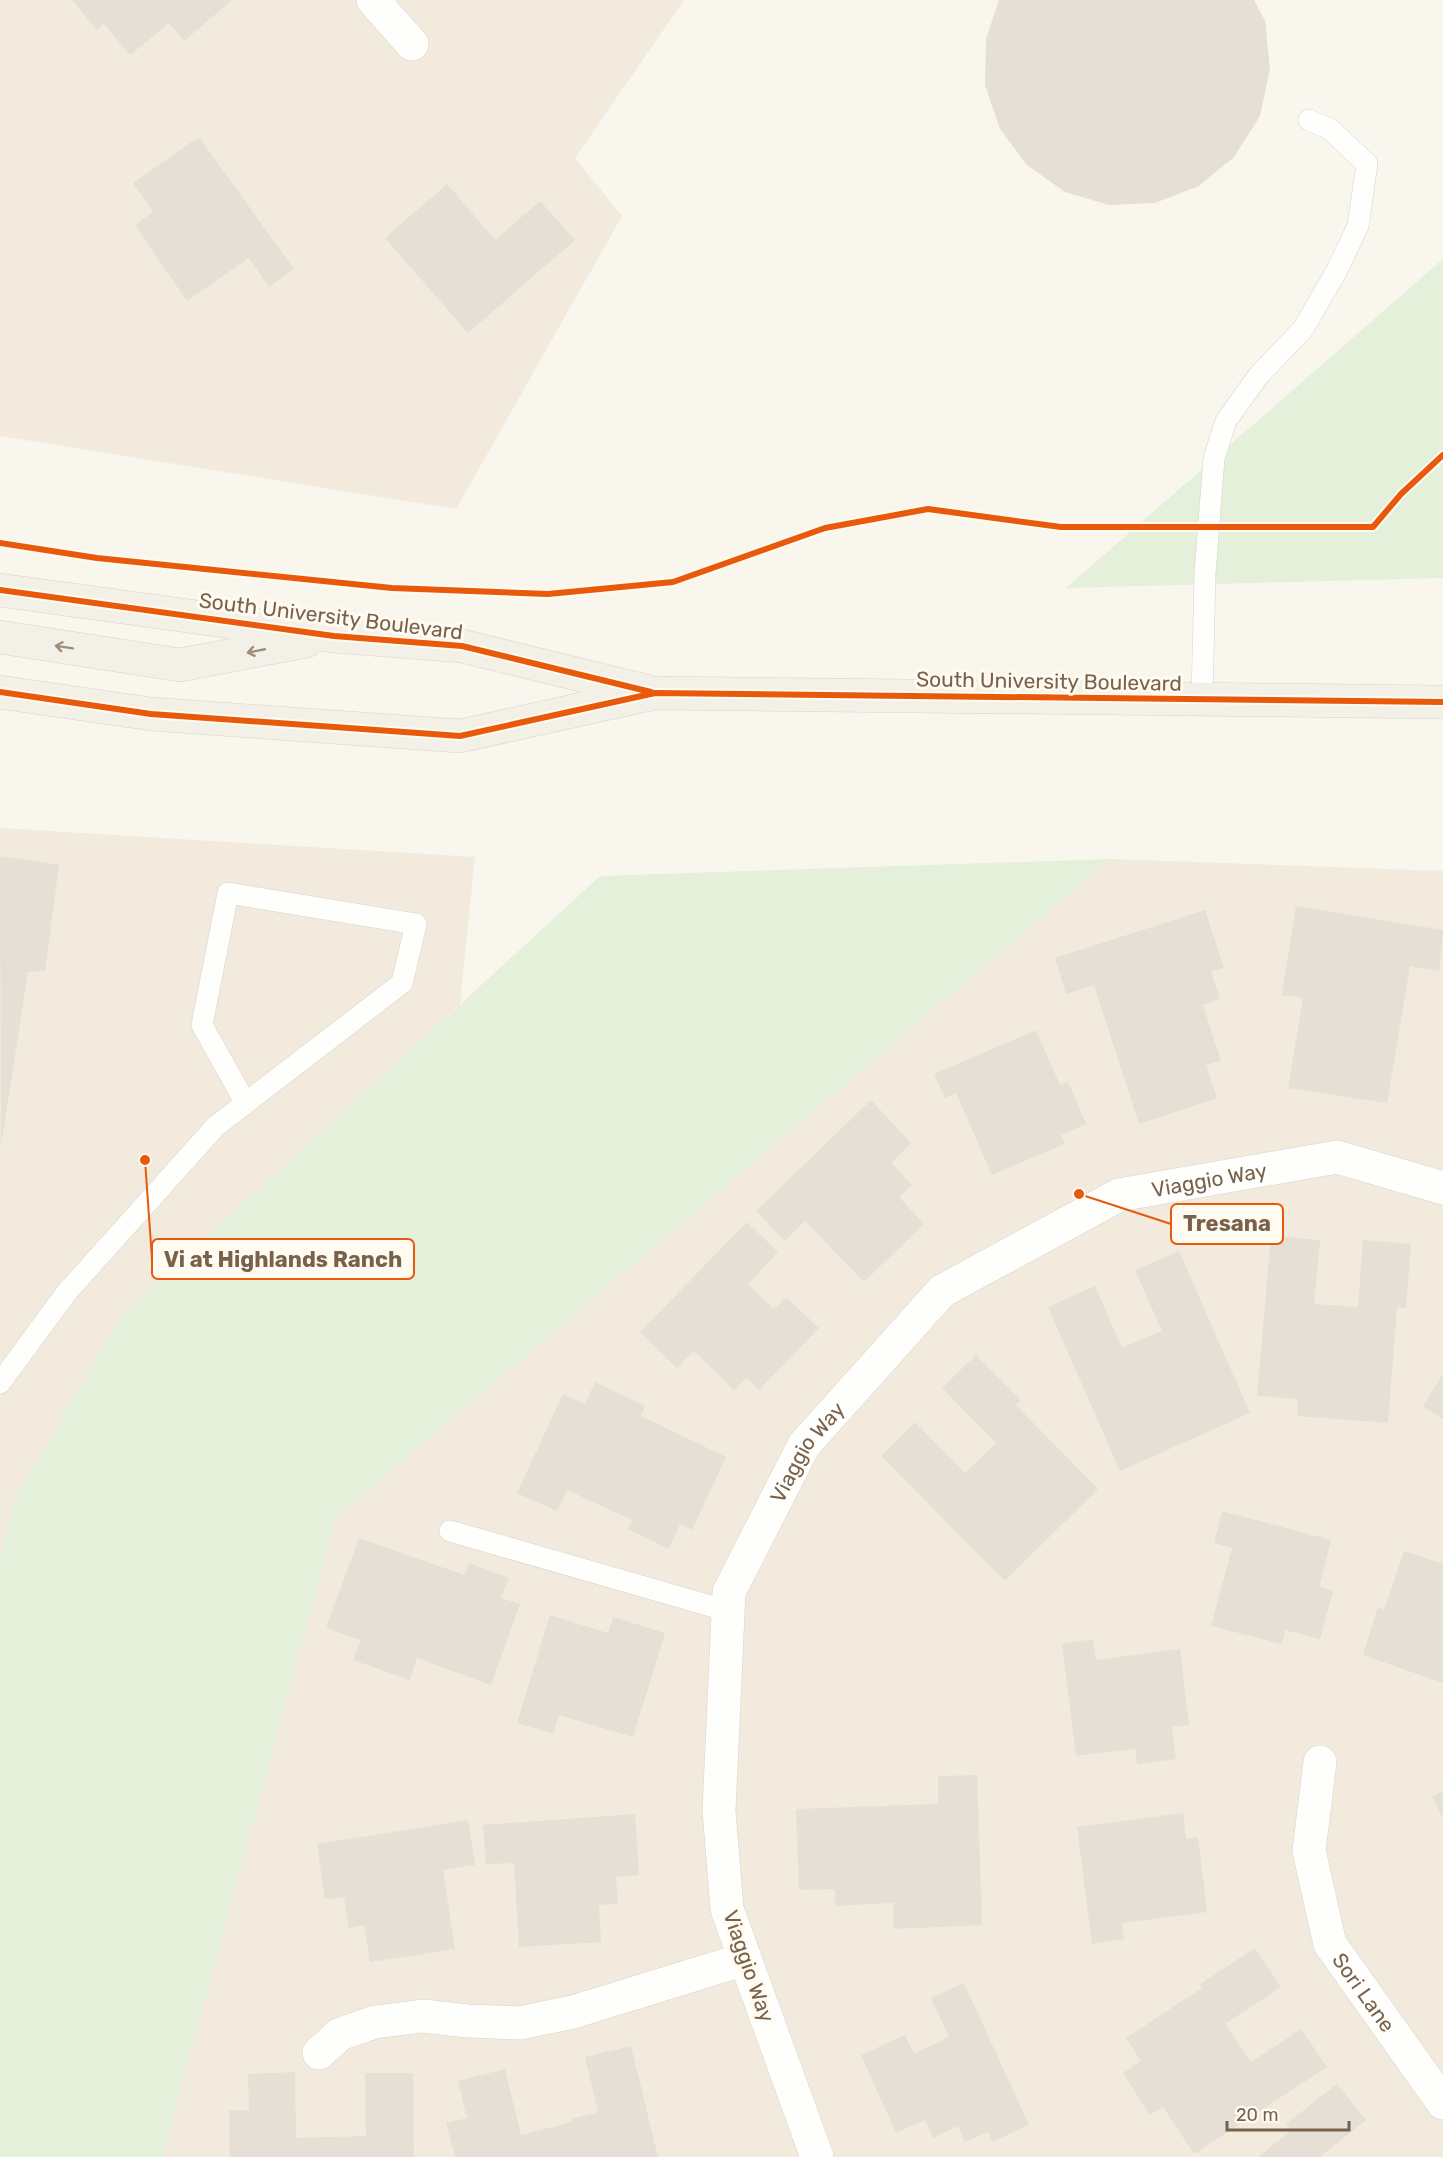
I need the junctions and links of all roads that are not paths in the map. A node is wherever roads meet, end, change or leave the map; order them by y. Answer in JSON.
{"nodes":[{"id":1,"x":373,"y":0,"type":"edge"},
{"id":2,"x":412,"y":44,"type":"dead end"},
{"id":3,"x":1309,"y":120,"type":"dead end"},
{"id":4,"x":0,"y":590,"type":"edge"},
{"id":5,"x":334,"y":636,"type":"junction"},
{"id":6,"x":0,"y":637,"type":"edge"},
{"id":7,"x":0,"y":692,"type":"edge"},
{"id":8,"x":655,"y":693,"type":"junction"},
{"id":9,"x":1202,"y":699,"type":"junction"},
{"id":10,"x":1443,"y":702,"type":"edge"},
{"id":11,"x":245,"y":1102,"type":"junction"},
{"id":12,"x":1443,"y":1188,"type":"edge"},
{"id":13,"x":0,"y":1383,"type":"edge"},
{"id":14,"x":450,"y":1531,"type":"dead end"},
{"id":15,"x":728,"y":1611,"type":"junction"},
{"id":16,"x":1320,"y":1762,"type":"dead end"},
{"id":17,"x":745,"y":1959,"type":"junction"},
{"id":18,"x":319,"y":2053,"type":"dead end"},
{"id":19,"x":1443,"y":2103,"type":"edge"},
{"id":20,"x":817,"y":2157,"type":"edge"}],
"edges":[{"from":1,"to":2,"type":"street"},
{"from":3,"to":9,"type":"lane"},
{"from":4,"to":5,"type":"main road","name":"South University Boulevard"},
{"from":5,"to":6,"type":"main road","one_way":true},
{"from":5,"to":8,"type":"main road","name":"South University Boulevard"},
{"from":7,"to":8,"type":"main road","name":"South University Boulevard"},
{"from":8,"to":9,"type":"main road","name":"South University Boulevard"},
{"from":9,"to":10,"type":"main road","name":"South University Boulevard"},
{"from":11,"to":11,"type":"lane"},
{"from":11,"to":13,"type":"lane"},
{"from":12,"to":15,"type":"street","name":"Viaggio Way"},
{"from":14,"to":15,"type":"lane"},
{"from":15,"to":17,"type":"street","name":"Viaggio Way"},
{"from":16,"to":19,"type":"street","name":"Sori Lane"},
{"from":17,"to":18,"type":"street"},
{"from":17,"to":20,"type":"street","name":"Viaggio Way"}]}
